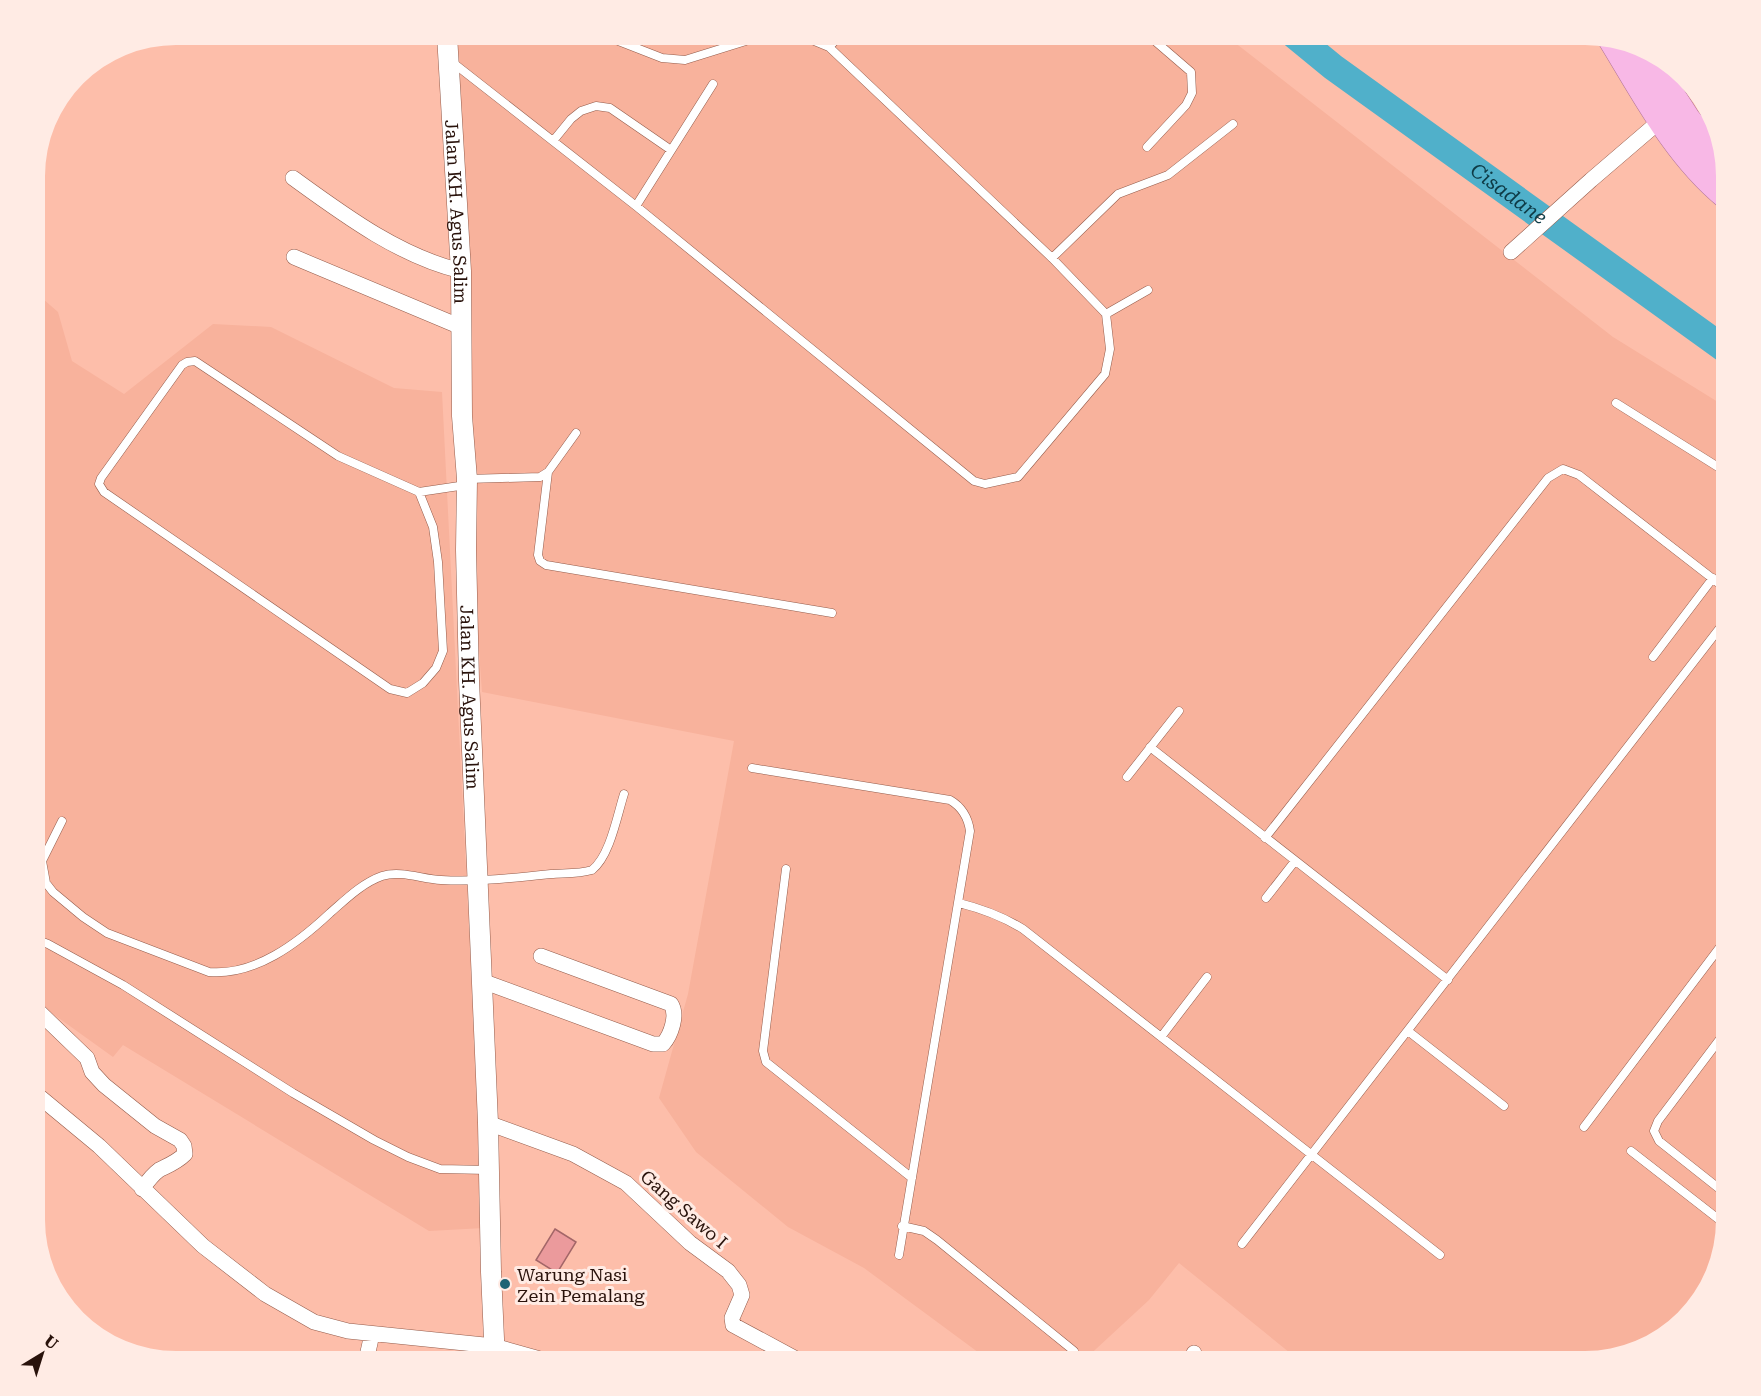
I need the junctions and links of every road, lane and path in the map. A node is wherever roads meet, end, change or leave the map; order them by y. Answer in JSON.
{"nodes":[{"id":1,"x":447,"y":45,"type":"edge"},
{"id":2,"x":630,"y":45,"type":"edge"},
{"id":3,"x":731,"y":45,"type":"edge"},
{"id":4,"x":824,"y":45,"type":"edge"},
{"id":5,"x":1160,"y":45,"type":"edge"},
{"id":6,"x":829,"y":47,"type":"joint"},
{"id":7,"x":1618,"y":50,"type":"edge"},
{"id":8,"x":447,"y":58,"type":"junction"},
{"id":9,"x":1650,"y":62,"type":"edge"},
{"id":10,"x":713,"y":84,"type":"dead end"},
{"id":11,"x":1661,"y":120,"type":"junction"},
{"id":12,"x":1233,"y":124,"type":"dead end"},
{"id":13,"x":1710,"y":140,"type":"edge"},
{"id":14,"x":553,"y":141,"type":"junction"},
{"id":15,"x":1147,"y":147,"type":"dead end"},
{"id":16,"x":671,"y":150,"type":"junction"},
{"id":17,"x":293,"y":178,"type":"dead end"},
{"id":18,"x":1716,"y":186,"type":"edge"},
{"id":19,"x":636,"y":206,"type":"junction"},
{"id":20,"x":1511,"y":252,"type":"dead end"},
{"id":21,"x":294,"y":257,"type":"dead end"},
{"id":22,"x":1052,"y":258,"type":"junction"},
{"id":23,"x":461,"y":271,"type":"junction"},
{"id":24,"x":1148,"y":290,"type":"dead end"},
{"id":25,"x":1106,"y":314,"type":"junction"},
{"id":26,"x":461,"y":327,"type":"junction"},
{"id":27,"x":1616,"y":403,"type":"dead end"},
{"id":28,"x":576,"y":433,"type":"dead end"},
{"id":29,"x":1716,"y":466,"type":"edge"},
{"id":30,"x":548,"y":472,"type":"junction"},
{"id":31,"x":467,"y":482,"type":"junction"},
{"id":32,"x":419,"y":492,"type":"junction"},
{"id":33,"x":1713,"y":578,"type":"junction"},
{"id":34,"x":1716,"y":581,"type":"edge"},
{"id":35,"x":832,"y":613,"type":"dead end"},
{"id":36,"x":1716,"y":633,"type":"edge"},
{"id":37,"x":1653,"y":657,"type":"dead end"},
{"id":38,"x":1179,"y":711,"type":"dead end"},
{"id":39,"x":1150,"y":747,"type":"junction"},
{"id":40,"x":752,"y":768,"type":"dead end"},
{"id":41,"x":1127,"y":777,"type":"dead end"},
{"id":42,"x":624,"y":794,"type":"dead end"},
{"id":43,"x":62,"y":821,"type":"dead end"},
{"id":44,"x":1265,"y":838,"type":"junction"},
{"id":45,"x":45,"y":855,"type":"edge"},
{"id":46,"x":1295,"y":861,"type":"junction"},
{"id":47,"x":786,"y":869,"type":"dead end"},
{"id":48,"x":45,"y":878,"type":"edge"},
{"id":49,"x":477,"y":879,"type":"junction"},
{"id":50,"x":1266,"y":898,"type":"dead end"},
{"id":51,"x":959,"y":903,"type":"junction"},
{"id":52,"x":45,"y":943,"type":"edge"},
{"id":53,"x":1716,"y":952,"type":"edge"},
{"id":54,"x":541,"y":956,"type":"dead end"},
{"id":55,"x":1207,"y":977,"type":"dead end"},
{"id":56,"x":1448,"y":980,"type":"junction"},
{"id":57,"x":482,"y":981,"type":"junction"},
{"id":58,"x":45,"y":1018,"type":"edge"},
{"id":59,"x":1408,"y":1031,"type":"junction"},
{"id":60,"x":1161,"y":1036,"type":"junction"},
{"id":61,"x":1716,"y":1044,"type":"edge"},
{"id":62,"x":45,"y":1101,"type":"edge"},
{"id":63,"x":1504,"y":1106,"type":"dead end"},
{"id":64,"x":488,"y":1122,"type":"junction"},
{"id":65,"x":1584,"y":1127,"type":"dead end"},
{"id":66,"x":1631,"y":1151,"type":"dead end"},
{"id":67,"x":1312,"y":1155,"type":"junction"},
{"id":68,"x":489,"y":1170,"type":"junction"},
{"id":69,"x":912,"y":1178,"type":"junction"},
{"id":70,"x":1716,"y":1186,"type":"edge"},
{"id":71,"x":142,"y":1189,"type":"junction"},
{"id":72,"x":1716,"y":1217,"type":"edge"},
{"id":73,"x":903,"y":1226,"type":"junction"},
{"id":74,"x":1242,"y":1244,"type":"dead end"},
{"id":75,"x":898,"y":1255,"type":"dead end"},
{"id":76,"x":1440,"y":1255,"type":"dead end"},
{"id":77,"x":372,"y":1334,"type":"junction"},
{"id":78,"x":368,"y":1351,"type":"edge"},
{"id":79,"x":476,"y":1351,"type":"edge"},
{"id":80,"x":494,"y":1351,"type":"edge"},
{"id":81,"x":780,"y":1351,"type":"edge"},
{"id":82,"x":1074,"y":1351,"type":"dead end"}],
"edges":[{"from":1,"to":8,"type":"street","name":"Jalan KH. Agus Salim"},
{"from":2,"to":3,"type":"lane"},
{"from":4,"to":6,"type":"lane"},
{"from":5,"to":15,"type":"lane"},
{"from":6,"to":22,"type":"lane"},
{"from":7,"to":11,"type":"highway"},
{"from":8,"to":14,"type":"lane"},
{"from":8,"to":23,"type":"street","name":"Jalan KH. Agus Salim"},
{"from":9,"to":13,"type":"highway"},
{"from":10,"to":16,"type":"lane"},
{"from":11,"to":18,"type":"highway"},
{"from":11,"to":20,"type":"street"},
{"from":12,"to":22,"type":"lane"},
{"from":14,"to":16,"type":"lane"},
{"from":14,"to":19,"type":"lane"},
{"from":16,"to":19,"type":"lane"},
{"from":17,"to":23,"type":"street"},
{"from":19,"to":25,"type":"lane"},
{"from":21,"to":26,"type":"street"},
{"from":22,"to":25,"type":"lane"},
{"from":23,"to":26,"type":"street","name":"Jalan KH. Agus Salim"},
{"from":24,"to":25,"type":"lane"},
{"from":26,"to":31,"type":"street","name":"Jalan KH. Agus Salim"},
{"from":27,"to":29,"type":"lane"},
{"from":28,"to":30,"type":"lane"},
{"from":30,"to":31,"type":"lane"},
{"from":30,"to":35,"type":"lane"},
{"from":31,"to":32,"type":"lane"},
{"from":31,"to":49,"type":"street","name":"Jalan KH. Agus Salim"},
{"from":32,"to":32,"type":"lane"},
{"from":33,"to":34,"type":"lane"},
{"from":33,"to":37,"type":"lane"},
{"from":33,"to":44,"type":"lane"},
{"from":36,"to":56,"type":"lane"},
{"from":38,"to":39,"type":"lane"},
{"from":39,"to":41,"type":"lane"},
{"from":39,"to":44,"type":"lane"},
{"from":40,"to":51,"type":"lane"},
{"from":42,"to":49,"type":"lane"},
{"from":43,"to":45,"type":"lane"},
{"from":44,"to":46,"type":"lane"},
{"from":46,"to":50,"type":"lane"},
{"from":46,"to":56,"type":"lane"},
{"from":47,"to":69,"type":"lane"},
{"from":48,"to":49,"type":"lane"},
{"from":49,"to":57,"type":"street","name":"Jalan KH. Agus Salim"},
{"from":51,"to":60,"type":"lane"},
{"from":51,"to":69,"type":"lane"},
{"from":52,"to":68,"type":"lane"},
{"from":53,"to":65,"type":"lane"},
{"from":54,"to":57,"type":"street"},
{"from":55,"to":60,"type":"lane"},
{"from":56,"to":59,"type":"lane"},
{"from":57,"to":64,"type":"street","name":"Jalan KH. Agus Salim"},
{"from":58,"to":71,"type":"street"},
{"from":59,"to":63,"type":"lane"},
{"from":59,"to":67,"type":"lane"},
{"from":60,"to":67,"type":"lane"},
{"from":61,"to":70,"type":"lane"},
{"from":62,"to":71,"type":"street"},
{"from":64,"to":68,"type":"street","name":"Jalan KH. Agus Salim"},
{"from":64,"to":81,"type":"street","name":"Gang Sawo I"},
{"from":66,"to":72,"type":"lane"},
{"from":67,"to":74,"type":"lane"},
{"from":67,"to":76,"type":"lane"},
{"from":68,"to":80,"type":"street","name":"Jalan KH. Agus Salim"},
{"from":69,"to":73,"type":"lane"},
{"from":71,"to":77,"type":"street"},
{"from":73,"to":75,"type":"lane"},
{"from":73,"to":82,"type":"lane"},
{"from":77,"to":78,"type":"street"},
{"from":77,"to":79,"type":"street"}]}
